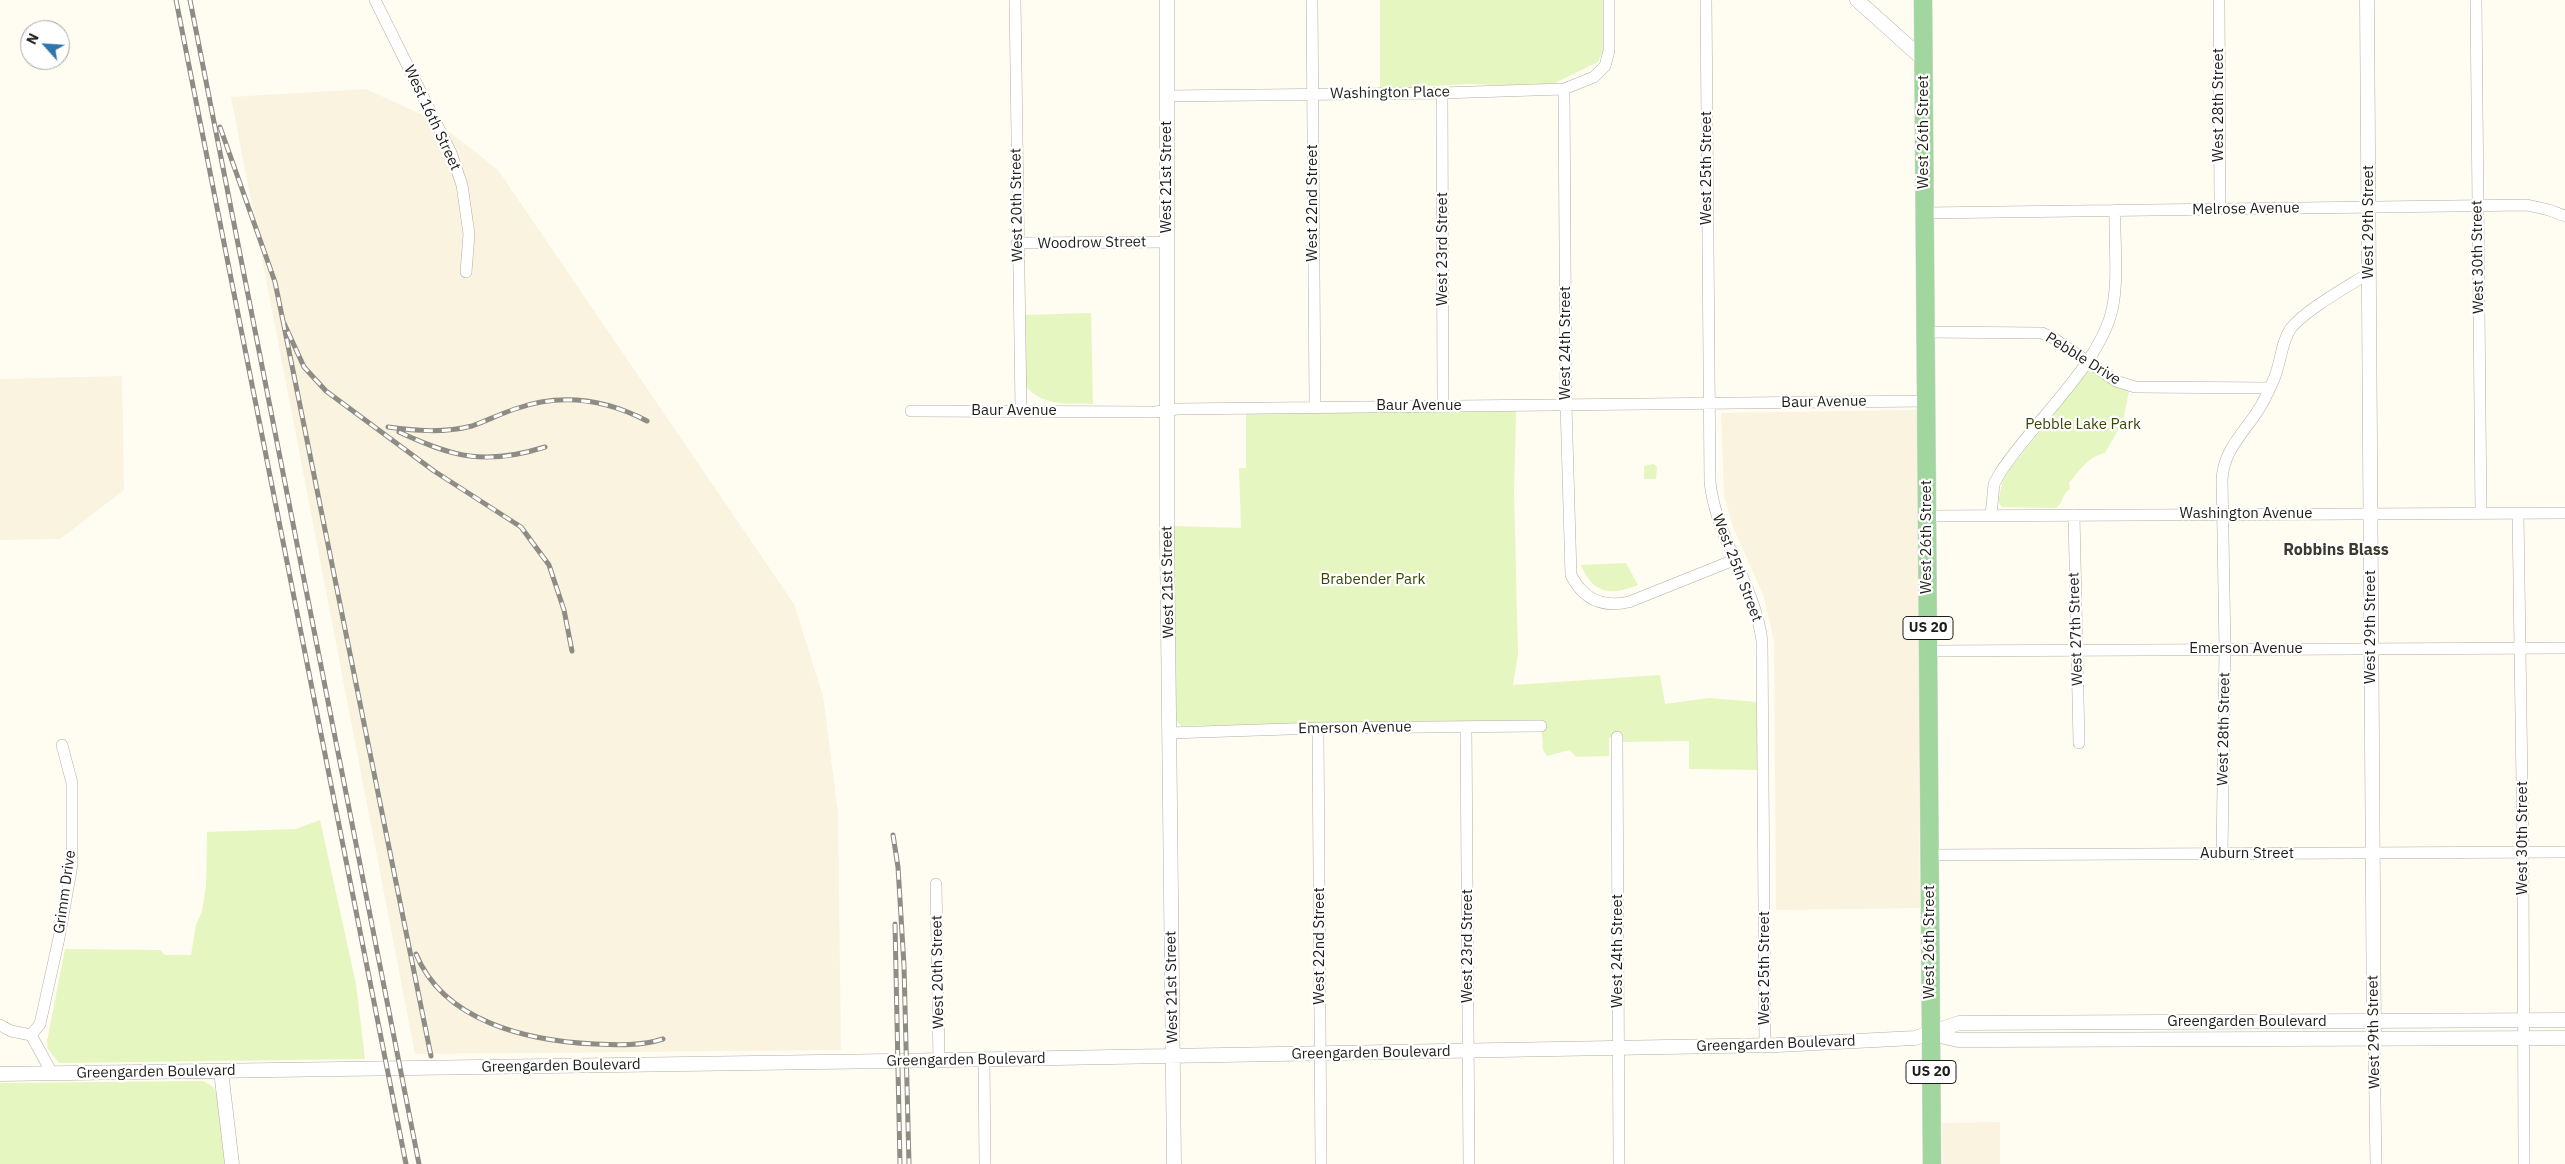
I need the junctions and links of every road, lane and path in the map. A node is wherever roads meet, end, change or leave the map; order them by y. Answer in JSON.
{"nodes":[{"id":1,"x":375,"y":0,"type":"edge"},
{"id":2,"x":1015,"y":0,"type":"edge"},
{"id":3,"x":1167,"y":0,"type":"edge"},
{"id":4,"x":1312,"y":0,"type":"edge"},
{"id":5,"x":1609,"y":0,"type":"edge"},
{"id":6,"x":1706,"y":0,"type":"edge"},
{"id":7,"x":1857,"y":0,"type":"edge"},
{"id":8,"x":1923,"y":0,"type":"edge"},
{"id":9,"x":2219,"y":0,"type":"edge"},
{"id":10,"x":2367,"y":0,"type":"edge"},
{"id":11,"x":2476,"y":0,"type":"edge"},
{"id":12,"x":1924,"y":60,"type":"junction"},
{"id":13,"x":1564,"y":88,"type":"junction"},
{"id":14,"x":1442,"y":93,"type":"junction"},
{"id":15,"x":1313,"y":95,"type":"junction"},
{"id":16,"x":1167,"y":96,"type":"junction"},
{"id":17,"x":2478,"y":206,"type":"junction"},
{"id":18,"x":2368,"y":207,"type":"junction"},
{"id":19,"x":2220,"y":209,"type":"junction"},
{"id":20,"x":2114,"y":210,"type":"junction"},
{"id":21,"x":1925,"y":213,"type":"junction"},
{"id":22,"x":2565,"y":216,"type":"edge"},
{"id":23,"x":1168,"y":242,"type":"junction"},
{"id":24,"x":1017,"y":243,"type":"junction"},
{"id":25,"x":466,"y":272,"type":"dead end"},
{"id":26,"x":2369,"y":273,"type":"junction"},
{"id":27,"x":1926,"y":332,"type":"junction"},
{"id":28,"x":2086,"y":362,"type":"junction"},
{"id":29,"x":2270,"y":388,"type":"junction"},
{"id":30,"x":1926,"y":401,"type":"junction"},
{"id":31,"x":1709,"y":403,"type":"junction"},
{"id":32,"x":1566,"y":405,"type":"junction"},
{"id":33,"x":1315,"y":406,"type":"junction"},
{"id":34,"x":1443,"y":406,"type":"junction"},
{"id":35,"x":1021,"y":410,"type":"junction"},
{"id":36,"x":1167,"y":410,"type":"junction"},
{"id":37,"x":911,"y":411,"type":"dead end"},
{"id":38,"x":2481,"y":513,"type":"junction"},
{"id":39,"x":2518,"y":513,"type":"junction"},
{"id":40,"x":2565,"y":513,"type":"edge"},
{"id":41,"x":2371,"y":514,"type":"junction"},
{"id":42,"x":2074,"y":515,"type":"junction"},
{"id":43,"x":2224,"y":515,"type":"junction"},
{"id":44,"x":1927,"y":516,"type":"junction"},
{"id":45,"x":1992,"y":516,"type":"junction"},
{"id":46,"x":1734,"y":560,"type":"junction"},
{"id":47,"x":2521,"y":648,"type":"junction"},
{"id":48,"x":2565,"y":648,"type":"edge"},
{"id":49,"x":2225,"y":649,"type":"junction"},
{"id":50,"x":2372,"y":649,"type":"junction"},
{"id":51,"x":2077,"y":650,"type":"junction"},
{"id":52,"x":1928,"y":651,"type":"junction"},
{"id":53,"x":1541,"y":726,"type":"dead end"},
{"id":54,"x":1466,"y":727,"type":"junction"},
{"id":55,"x":1318,"y":728,"type":"junction"},
{"id":56,"x":1170,"y":733,"type":"junction"},
{"id":57,"x":1616,"y":737,"type":"dead end"},
{"id":58,"x":2079,"y":743,"type":"dead end"},
{"id":59,"x":62,"y":745,"type":"dead end"},
{"id":60,"x":2523,"y":852,"type":"junction"},
{"id":61,"x":2565,"y":852,"type":"edge"},
{"id":62,"x":2373,"y":853,"type":"junction"},
{"id":63,"x":2222,"y":854,"type":"junction"},
{"id":64,"x":1929,"y":855,"type":"junction"},
{"id":65,"x":936,"y":884,"type":"dead end"},
{"id":66,"x":2523,"y":1020,"type":"junction"},
{"id":67,"x":2565,"y":1020,"type":"edge"},
{"id":68,"x":2374,"y":1021,"type":"junction"},
{"id":69,"x":0,"y":1025,"type":"edge"},
{"id":70,"x":1931,"y":1034,"type":"junction"},
{"id":71,"x":31,"y":1035,"type":"junction"},
{"id":72,"x":2523,"y":1038,"type":"junction"},
{"id":73,"x":2565,"y":1038,"type":"edge"},
{"id":74,"x":2374,"y":1039,"type":"junction"},
{"id":75,"x":1766,"y":1046,"type":"junction"},
{"id":76,"x":1618,"y":1048,"type":"junction"},
{"id":77,"x":1468,"y":1051,"type":"junction"},
{"id":78,"x":1320,"y":1054,"type":"junction"},
{"id":79,"x":1173,"y":1056,"type":"junction"},
{"id":80,"x":940,"y":1060,"type":"junction"},
{"id":81,"x":984,"y":1060,"type":"junction"},
{"id":82,"x":221,"y":1071,"type":"junction"},
{"id":83,"x":52,"y":1073,"type":"junction"},
{"id":84,"x":0,"y":1074,"type":"edge"},
{"id":85,"x":232,"y":1164,"type":"edge"},
{"id":86,"x":984,"y":1164,"type":"edge"},
{"id":87,"x":1174,"y":1164,"type":"edge"},
{"id":88,"x":1321,"y":1164,"type":"edge"},
{"id":89,"x":1469,"y":1164,"type":"edge"},
{"id":90,"x":1619,"y":1164,"type":"edge"},
{"id":91,"x":1932,"y":1164,"type":"edge"},
{"id":92,"x":2376,"y":1164,"type":"edge"},
{"id":93,"x":2524,"y":1164,"type":"edge"}],
"edges":[{"from":1,"to":25,"type":"street","name":"West 16th Street"},
{"from":2,"to":24,"type":"street","name":"West 20th Street"},
{"from":3,"to":16,"type":"street","name":"West 21st Street"},
{"from":4,"to":15,"type":"street","name":"West 22nd Street"},
{"from":5,"to":13,"type":"street","name":"Washington Place"},
{"from":6,"to":31,"type":"street","name":"West 25th Street"},
{"from":7,"to":12,"type":"street"},
{"from":8,"to":12,"type":"main road","name":"West 26th Street","number":"US 20"},
{"from":9,"to":19,"type":"street","name":"West 28th Street"},
{"from":10,"to":18,"type":"street","name":"West 29th Street"},
{"from":11,"to":17,"type":"street","name":"West 30th Street"},
{"from":12,"to":21,"type":"main road","name":"West 26th Street","number":"US 20"},
{"from":13,"to":14,"type":"street","name":"Washington Place"},
{"from":13,"to":32,"type":"street","name":"West 24th Street"},
{"from":14,"to":15,"type":"street","name":"Washington Place"},
{"from":14,"to":34,"type":"street","name":"West 23rd Street"},
{"from":15,"to":16,"type":"street","name":"Washington Place"},
{"from":15,"to":33,"type":"street","name":"West 22nd Street"},
{"from":16,"to":23,"type":"street","name":"West 21st Street"},
{"from":17,"to":18,"type":"street","name":"Melrose Avenue"},
{"from":17,"to":22,"type":"street","name":"Melrose Avenue"},
{"from":17,"to":38,"type":"street","name":"West 30th Street"},
{"from":18,"to":19,"type":"street","name":"Melrose Avenue"},
{"from":18,"to":26,"type":"street","name":"West 29th Street"},
{"from":19,"to":20,"type":"street","name":"Melrose Avenue"},
{"from":20,"to":21,"type":"street","name":"Melrose Avenue"},
{"from":20,"to":28,"type":"street"},
{"from":21,"to":27,"type":"main road","name":"West 26th Street","number":"US 20"},
{"from":23,"to":24,"type":"street","name":"Woodrow Street"},
{"from":23,"to":36,"type":"street","name":"West 21st Street"},
{"from":24,"to":35,"type":"street","name":"West 20th Street"},
{"from":26,"to":29,"type":"street","name":"West 28th Street"},
{"from":26,"to":41,"type":"street","name":"West 29th Street"},
{"from":27,"to":28,"type":"street","name":"Pebble Drive"},
{"from":27,"to":30,"type":"main road","name":"West 26th Street","number":"US 20"},
{"from":28,"to":29,"type":"street","name":"Pebble Drive"},
{"from":28,"to":45,"type":"street"},
{"from":29,"to":43,"type":"street","name":"West 28th Street"},
{"from":30,"to":31,"type":"street","name":"Baur Avenue"},
{"from":30,"to":44,"type":"main road","name":"West 26th Street","number":"US 20"},
{"from":31,"to":32,"type":"street","name":"Baur Avenue"},
{"from":31,"to":46,"type":"street","name":"West 25th Street"},
{"from":32,"to":34,"type":"street","name":"Baur Avenue"},
{"from":32,"to":46,"type":"street","name":"West 24th Street"},
{"from":33,"to":34,"type":"street","name":"Baur Avenue"},
{"from":33,"to":36,"type":"street","name":"Baur Avenue"},
{"from":35,"to":36,"type":"street","name":"Baur Avenue"},
{"from":35,"to":37,"type":"street","name":"Baur Avenue"},
{"from":36,"to":56,"type":"street","name":"West 21st Street"},
{"from":38,"to":39,"type":"street","name":"Washington Avenue"},
{"from":38,"to":41,"type":"street","name":"Washington Avenue"},
{"from":39,"to":40,"type":"street","name":"Washington Avenue"},
{"from":39,"to":47,"type":"street","name":"West 30th Street"},
{"from":41,"to":43,"type":"street","name":"Washington Avenue"},
{"from":41,"to":50,"type":"street","name":"West 29th Street"},
{"from":42,"to":43,"type":"street","name":"Washington Avenue"},
{"from":42,"to":45,"type":"street","name":"Washington Avenue"},
{"from":42,"to":51,"type":"street","name":"West 27th Street"},
{"from":43,"to":49,"type":"street","name":"West 28th Street"},
{"from":44,"to":45,"type":"street","name":"Washington Avenue"},
{"from":44,"to":52,"type":"main road","name":"West 26th Street","number":"US 20"},
{"from":46,"to":75,"type":"street","name":"West 25th Street"},
{"from":47,"to":48,"type":"street","name":"Emerson Avenue"},
{"from":47,"to":50,"type":"street","name":"Emerson Avenue"},
{"from":47,"to":60,"type":"street","name":"West 30th Street"},
{"from":49,"to":50,"type":"street","name":"Emerson Avenue"},
{"from":49,"to":51,"type":"street","name":"Emerson Avenue"},
{"from":49,"to":63,"type":"street","name":"West 28th Street"},
{"from":50,"to":62,"type":"street","name":"West 29th Street"},
{"from":51,"to":52,"type":"street","name":"Emerson Avenue"},
{"from":51,"to":58,"type":"street","name":"West 27th Street"},
{"from":52,"to":64,"type":"main road","name":"West 26th Street","number":"US 20"},
{"from":53,"to":54,"type":"street","name":"Emerson Avenue"},
{"from":54,"to":55,"type":"street","name":"Emerson Avenue"},
{"from":54,"to":77,"type":"street","name":"West 23rd Street"},
{"from":55,"to":56,"type":"street","name":"Emerson Avenue"},
{"from":55,"to":78,"type":"street","name":"West 22nd Street"},
{"from":56,"to":79,"type":"street","name":"West 21st Street"},
{"from":57,"to":76,"type":"street","name":"West 24th Street"},
{"from":59,"to":71,"type":"street","name":"Grimm Drive"},
{"from":60,"to":61,"type":"street","name":"Auburn Street"},
{"from":60,"to":62,"type":"street","name":"Auburn Street"},
{"from":60,"to":66,"type":"street","name":"West 30th Street"},
{"from":62,"to":63,"type":"street","name":"Auburn Street"},
{"from":62,"to":68,"type":"street","name":"West 29th Street"},
{"from":63,"to":64,"type":"street","name":"Auburn Street"},
{"from":64,"to":70,"type":"main road","name":"West 26th Street","number":"US 20"},
{"from":65,"to":80,"type":"street","name":"West 20th Street"},
{"from":66,"to":67,"type":"street","name":"Greengarden Boulevard"},
{"from":66,"to":68,"type":"street","name":"Greengarden Boulevard"},
{"from":66,"to":72,"type":"street","name":"West 30th Street"},
{"from":68,"to":70,"type":"street","name":"Greengarden Boulevard"},
{"from":68,"to":74,"type":"street","name":"West 29th Street"},
{"from":69,"to":71,"type":"street"},
{"from":70,"to":74,"type":"street","name":"Greengarden Boulevard"},
{"from":70,"to":75,"type":"street","name":"Greengarden Boulevard"},
{"from":70,"to":91,"type":"main road","name":"West 26th Street","number":"US 20"},
{"from":71,"to":83,"type":"street"},
{"from":72,"to":73,"type":"street","name":"Greengarden Boulevard"},
{"from":72,"to":74,"type":"street","name":"Greengarden Boulevard"},
{"from":72,"to":93,"type":"street","name":"West 30th Street"},
{"from":74,"to":92,"type":"street","name":"West 29th Street"},
{"from":75,"to":76,"type":"street","name":"Greengarden Boulevard"},
{"from":76,"to":77,"type":"street","name":"Greengarden Boulevard"},
{"from":76,"to":90,"type":"street","name":"West 24th Street"},
{"from":77,"to":78,"type":"street","name":"Greengarden Boulevard"},
{"from":77,"to":89,"type":"street","name":"West 23rd Street"},
{"from":78,"to":79,"type":"street","name":"Greengarden Boulevard"},
{"from":78,"to":88,"type":"street","name":"West 22nd Street"},
{"from":79,"to":81,"type":"street","name":"Greengarden Boulevard"},
{"from":79,"to":87,"type":"street","name":"West 21st Street"},
{"from":80,"to":81,"type":"street","name":"Greengarden Boulevard"},
{"from":80,"to":82,"type":"street","name":"Greengarden Boulevard"},
{"from":81,"to":86,"type":"street"},
{"from":82,"to":83,"type":"street","name":"Greengarden Boulevard"},
{"from":82,"to":85,"type":"street"},
{"from":83,"to":84,"type":"street","name":"Greengarden Boulevard"}]}
